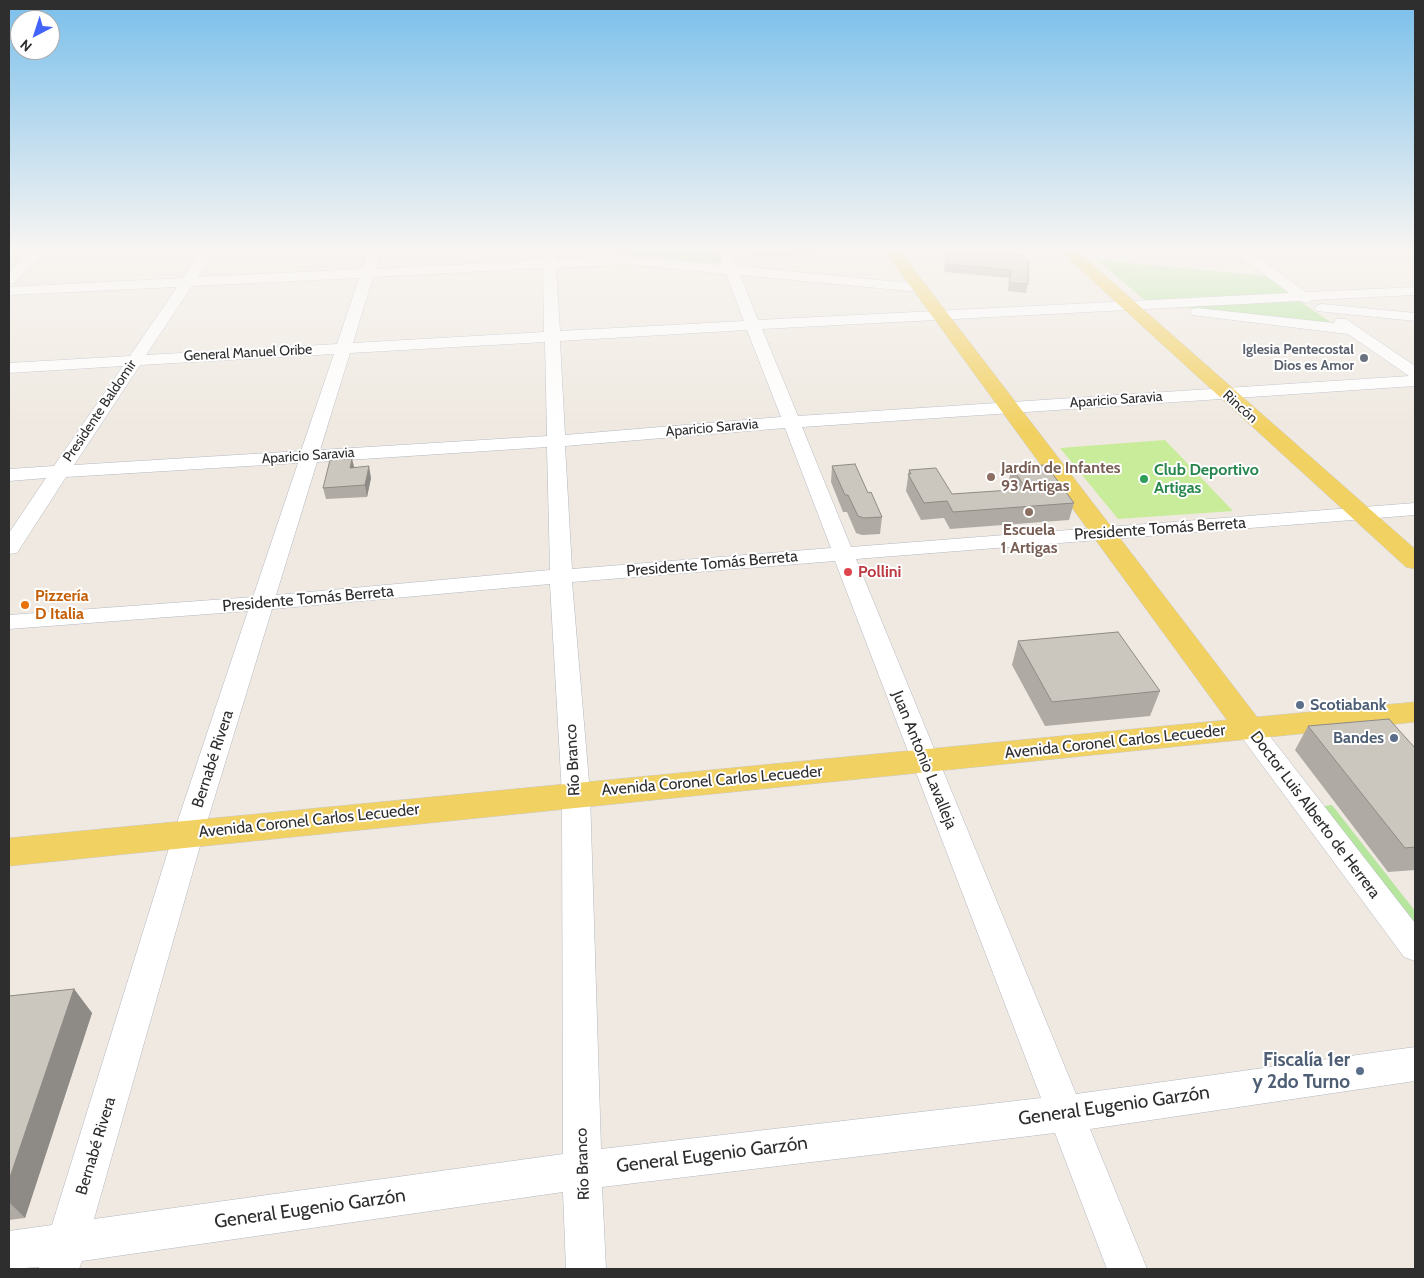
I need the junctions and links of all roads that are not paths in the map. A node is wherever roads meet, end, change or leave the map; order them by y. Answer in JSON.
{"nodes":[{"id":1,"x":168,"y":310,"type":"edge"},
{"id":2,"x":356,"y":310,"type":"edge"},
{"id":3,"x":551,"y":310,"type":"edge"},
{"id":4,"x":746,"y":310,"type":"edge"},
{"id":5,"x":936,"y":310,"type":"edge"},
{"id":6,"x":1021,"y":310,"type":"edge"},
{"id":7,"x":1134,"y":310,"type":"edge"},
{"id":8,"x":1177,"y":310,"type":"edge"},
{"id":9,"x":1323,"y":310,"type":"edge"},
{"id":10,"x":1337,"y":310,"type":"edge"},
{"id":11,"x":939,"y":314,"type":"junction"},
{"id":12,"x":1415,"y":317,"type":"edge"},
{"id":13,"x":752,"y":325,"type":"junction"},
{"id":14,"x":1354,"y":330,"type":"junction"},
{"id":15,"x":552,"y":336,"type":"junction"},
{"id":16,"x":344,"y":348,"type":"junction"},
{"id":17,"x":133,"y":360,"type":"junction"},
{"id":18,"x":9,"y":368,"type":"edge"},
{"id":19,"x":1415,"y":373,"type":"edge"},
{"id":20,"x":1415,"y":381,"type":"edge"},
{"id":21,"x":1225,"y":394,"type":"junction"},
{"id":22,"x":1010,"y":407,"type":"junction"},
{"id":23,"x":790,"y":422,"type":"junction"},
{"id":24,"x":557,"y":441,"type":"junction"},
{"id":25,"x":310,"y":455,"type":"junction"},
{"id":26,"x":59,"y":472,"type":"junction"},
{"id":27,"x":9,"y":475,"type":"edge"},
{"id":28,"x":1415,"y":510,"type":"edge"},
{"id":29,"x":1359,"y":514,"type":"junction"},
{"id":30,"x":1105,"y":533,"type":"junction"},
{"id":31,"x":9,"y":548,"type":"edge"},
{"id":32,"x":842,"y":553,"type":"junction"},
{"id":33,"x":1415,"y":562,"type":"edge"},
{"id":34,"x":561,"y":576,"type":"junction"},
{"id":35,"x":262,"y":603,"type":"junction"},
{"id":36,"x":9,"y":622,"type":"edge"},
{"id":37,"x":1415,"y":712,"type":"edge"},
{"id":38,"x":1248,"y":728,"type":"junction"},
{"id":39,"x":925,"y":761,"type":"junction"},
{"id":40,"x":576,"y":794,"type":"junction"},
{"id":41,"x":189,"y":832,"type":"junction"},
{"id":42,"x":9,"y":852,"type":"edge"},
{"id":43,"x":1415,"y":947,"type":"edge"},
{"id":44,"x":1415,"y":1064,"type":"edge"},
{"id":45,"x":1064,"y":1114,"type":"junction"},
{"id":46,"x":582,"y":1170,"type":"junction"},
{"id":47,"x":9,"y":1251,"type":"edge"},
{"id":48,"x":63,"y":1256,"type":"edge"},
{"id":49,"x":586,"y":1269,"type":"edge"},
{"id":50,"x":1127,"y":1269,"type":"edge"}],
"edges":[{"from":1,"to":17,"type":"street","name":"Presidente Baldomir"},
{"from":2,"to":16,"type":"street","name":"Bernabé Rivera"},
{"from":3,"to":15,"type":"street","name":"Río Branco"},
{"from":4,"to":13,"type":"street","name":"Juan Antonio Lavalleja"},
{"from":5,"to":11,"type":"main road","name":"Doctor Luis Alberto de Herrera"},
{"from":6,"to":11,"type":"street","name":"General Manuel Oribe"},
{"from":7,"to":21,"type":"main road","name":"Rincón"},
{"from":8,"to":14,"type":"street"},
{"from":9,"to":14,"type":"street"},
{"from":10,"to":12,"type":"street"},
{"from":11,"to":13,"type":"street","name":"General Manuel Oribe"},
{"from":11,"to":22,"type":"main road","name":"Doctor Luis Alberto de Herrera"},
{"from":13,"to":15,"type":"street","name":"General Manuel Oribe"},
{"from":13,"to":23,"type":"street","name":"Juan Antonio Lavalleja"},
{"from":14,"to":19,"type":"street"},
{"from":15,"to":16,"type":"street","name":"General Manuel Oribe"},
{"from":15,"to":24,"type":"street","name":"Río Branco"},
{"from":16,"to":17,"type":"street","name":"General Manuel Oribe"},
{"from":16,"to":25,"type":"street","name":"Bernabé Rivera"},
{"from":17,"to":18,"type":"street","name":"General Manuel Oribe"},
{"from":17,"to":26,"type":"street","name":"Presidente Baldomir"},
{"from":20,"to":21,"type":"street","name":"Aparicio Saravia"},
{"from":21,"to":22,"type":"street","name":"Aparicio Saravia"},
{"from":21,"to":29,"type":"main road","name":"Rincón"},
{"from":22,"to":23,"type":"street","name":"Aparicio Saravia"},
{"from":22,"to":30,"type":"main road","name":"Doctor Luis Alberto de Herrera"},
{"from":23,"to":24,"type":"street","name":"Aparicio Saravia"},
{"from":23,"to":32,"type":"street","name":"Juan Antonio Lavalleja"},
{"from":24,"to":25,"type":"street","name":"Aparicio Saravia"},
{"from":24,"to":34,"type":"street","name":"Río Branco"},
{"from":25,"to":26,"type":"street","name":"Aparicio Saravia"},
{"from":25,"to":35,"type":"street","name":"Bernabé Rivera"},
{"from":26,"to":27,"type":"street","name":"Aparicio Saravia"},
{"from":26,"to":31,"type":"street","name":"Presidente Baldomir"},
{"from":28,"to":29,"type":"street","name":"Presidente Tomás Berreta"},
{"from":29,"to":30,"type":"street","name":"Presidente Tomás Berreta"},
{"from":29,"to":33,"type":"main road","name":"Rincón"},
{"from":30,"to":32,"type":"street","name":"Presidente Tomás Berreta"},
{"from":30,"to":38,"type":"main road","name":"Doctor Luis Alberto de Herrera"},
{"from":32,"to":34,"type":"street","name":"Presidente Tomás Berreta"},
{"from":32,"to":39,"type":"street","name":"Juan Antonio Lavalleja"},
{"from":34,"to":35,"type":"street","name":"Presidente Tomás Berreta"},
{"from":34,"to":40,"type":"street","name":"Río Branco"},
{"from":35,"to":36,"type":"street","name":"Presidente Tomás Berreta"},
{"from":35,"to":41,"type":"street","name":"Bernabé Rivera"},
{"from":37,"to":38,"type":"main road","name":"Avenida Coronel Carlos Lecueder"},
{"from":38,"to":39,"type":"main road","name":"Avenida Coronel Carlos Lecueder"},
{"from":38,"to":43,"type":"street","name":"Doctor Luis Alberto de Herrera"},
{"from":39,"to":40,"type":"main road","name":"Avenida Coronel Carlos Lecueder"},
{"from":39,"to":45,"type":"street","name":"Juan Antonio Lavalleja"},
{"from":40,"to":41,"type":"main road","name":"Avenida Coronel Carlos Lecueder"},
{"from":40,"to":46,"type":"street","name":"Río Branco"},
{"from":41,"to":42,"type":"main road","name":"Avenida Coronel Carlos Lecueder"},
{"from":41,"to":48,"type":"street","name":"Bernabé Rivera"},
{"from":44,"to":45,"type":"street","name":"General Eugenio Garzón"},
{"from":45,"to":46,"type":"street","name":"General Eugenio Garzón"},
{"from":45,"to":50,"type":"street","name":"Juan Antonio Lavalleja"},
{"from":46,"to":48,"type":"street","name":"General Eugenio Garzón"},
{"from":46,"to":49,"type":"street","name":"Río Branco"},
{"from":47,"to":48,"type":"street","name":"General Eugenio Garzón"}]}
